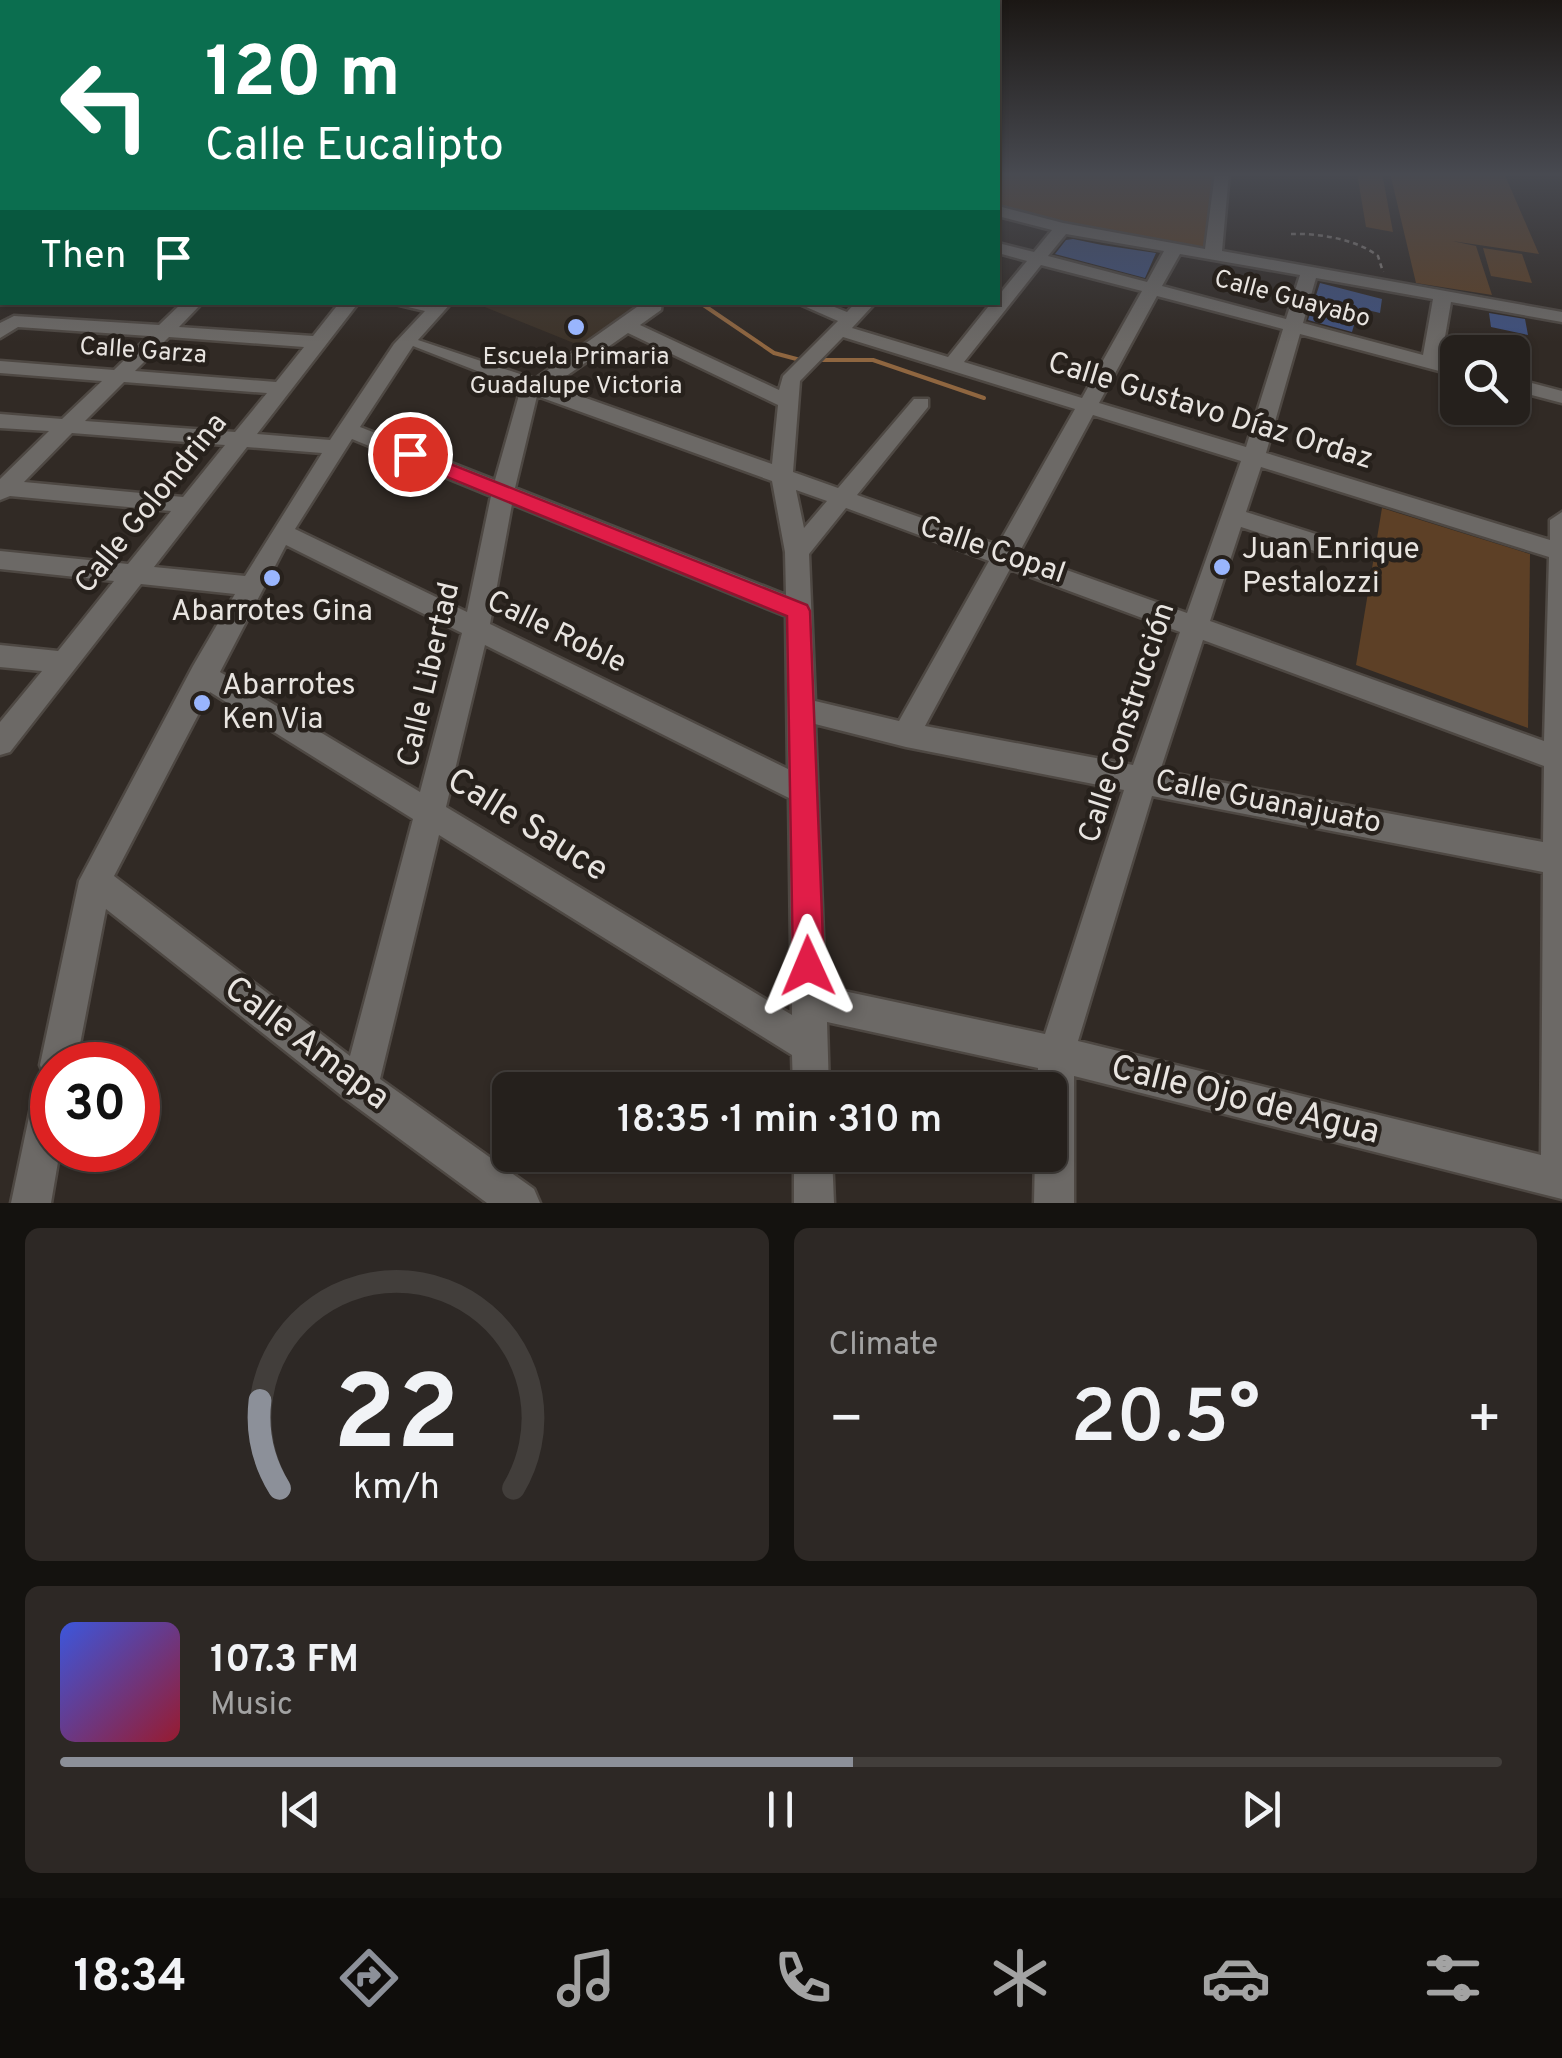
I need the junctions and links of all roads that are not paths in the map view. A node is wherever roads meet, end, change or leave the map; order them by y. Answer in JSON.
{"nodes":[{"id":1,"x":1061,"y":229,"type":"edge"},
{"id":2,"x":1069,"y":229,"type":"edge"},
{"id":3,"x":1216,"y":229,"type":"edge"},
{"id":4,"x":1175,"y":247,"type":"junction"},
{"id":5,"x":1000,"y":249,"type":"edge"},
{"id":6,"x":1213,"y":254,"type":"junction"},
{"id":7,"x":1038,"y":259,"type":"junction"},
{"id":8,"x":1310,"y":271,"type":"junction"},
{"id":9,"x":1152,"y":290,"type":"junction"},
{"id":10,"x":1443,"y":296,"type":"junction"},
{"id":11,"x":191,"y":305,"type":"edge"},
{"id":12,"x":348,"y":305,"type":"edge"},
{"id":13,"x":440,"y":305,"type":"edge"},
{"id":14,"x":654,"y":305,"type":"edge"},
{"id":15,"x":809,"y":305,"type":"edge"},
{"id":16,"x":863,"y":305,"type":"edge"},
{"id":17,"x":1562,"y":317,"type":"edge"},
{"id":18,"x":845,"y":325,"type":"junction"},
{"id":19,"x":1292,"y":325,"type":"junction"},
{"id":20,"x":7,"y":326,"type":"edge"},
{"id":21,"x":626,"y":326,"type":"junction"},
{"id":22,"x":164,"y":331,"type":"junction"},
{"id":23,"x":319,"y":342,"type":"junction"},
{"id":24,"x":421,"y":345,"type":"dead end"},
{"id":25,"x":1431,"y":362,"type":"junction"},
{"id":26,"x":952,"y":364,"type":"junction"},
{"id":27,"x":1440,"y":365,"type":"edge"},
{"id":28,"x":0,"y":366,"type":"edge"},
{"id":29,"x":119,"y":376,"type":"junction"},
{"id":30,"x":536,"y":384,"type":"junction"},
{"id":31,"x":282,"y":388,"type":"junction"},
{"id":32,"x":1530,"y":389,"type":"edge"},
{"id":33,"x":1562,"y":397,"type":"edge"},
{"id":34,"x":786,"y":401,"type":"junction"},
{"id":35,"x":921,"y":404,"type":"dead end"},
{"id":36,"x":1090,"y":406,"type":"junction"},
{"id":37,"x":0,"y":421,"type":"edge"},
{"id":38,"x":68,"y":426,"type":"junction"},
{"id":39,"x":341,"y":438,"type":"junction"},
{"id":40,"x":241,"y":440,"type":"junction"},
{"id":41,"x":1254,"y":456,"type":"junction"},
{"id":42,"x":782,"y":476,"type":"junction"},
{"id":43,"x":1,"y":489,"type":"edge"},
{"id":44,"x":503,"y":492,"type":"junction"},
{"id":45,"x":842,"y":499,"type":"junction"},
{"id":46,"x":189,"y":505,"type":"junction"},
{"id":47,"x":1233,"y":516,"type":"junction"},
{"id":48,"x":1562,"y":520,"type":"edge"},
{"id":49,"x":280,"y":532,"type":"junction"},
{"id":50,"x":1338,"y":550,"type":"dead end"},
{"id":51,"x":797,"y":552,"type":"junction"},
{"id":52,"x":1561,"y":552,"type":"edge"},
{"id":53,"x":1006,"y":555,"type":"junction"},
{"id":54,"x":0,"y":560,"type":"edge"},
{"id":55,"x":134,"y":574,"type":"junction"},
{"id":56,"x":250,"y":586,"type":"junction"},
{"id":57,"x":799,"y":611,"type":"junction"},
{"id":58,"x":1194,"y":624,"type":"junction"},
{"id":59,"x":476,"y":630,"type":"junction"},
{"id":60,"x":1561,"y":643,"type":"edge"},
{"id":61,"x":0,"y":656,"type":"edge"},
{"id":62,"x":64,"y":662,"type":"junction"},
{"id":63,"x":202,"y":674,"type":"junction"},
{"id":64,"x":801,"y":708,"type":"junction"},
{"id":65,"x":906,"y":735,"type":"junction"},
{"id":66,"x":0,"y":742,"type":"edge"},
{"id":67,"x":1560,"y":759,"type":"edge"},
{"id":68,"x":1142,"y":778,"type":"junction"},
{"id":69,"x":804,"y":791,"type":"junction"},
{"id":70,"x":431,"y":810,"type":"junction"},
{"id":71,"x":1561,"y":860,"type":"edge"},
{"id":72,"x":95,"y":881,"type":"junction"},
{"id":73,"x":809,"y":1002,"type":"junction"},
{"id":74,"x":63,"y":1042,"type":"edge"},
{"id":75,"x":810,"y":1046,"type":"junction"},
{"id":76,"x":1056,"y":1054,"type":"junction"},
{"id":77,"x":811,"y":1072,"type":"edge"},
{"id":78,"x":360,"y":1087,"type":"junction"},
{"id":79,"x":36,"y":1172,"type":"edge"},
{"id":80,"x":813,"y":1172,"type":"edge"},
{"id":81,"x":1561,"y":1179,"type":"edge"},
{"id":82,"x":30,"y":1203,"type":"edge"},
{"id":83,"x":520,"y":1203,"type":"edge"},
{"id":84,"x":814,"y":1203,"type":"edge"},
{"id":85,"x":1054,"y":1203,"type":"edge"}],
"edges":[{"from":1,"to":7,"type":"street"},
{"from":2,"to":4,"type":"street"},
{"from":3,"to":6,"type":"street"},
{"from":4,"to":6,"type":"street"},
{"from":4,"to":9,"type":"street"},
{"from":5,"to":7,"type":"street","name":"Calle Guayabo"},
{"from":6,"to":8,"type":"street"},
{"from":7,"to":9,"type":"street","name":"Calle Guayabo"},
{"from":7,"to":26,"type":"street"},
{"from":8,"to":10,"type":"street"},
{"from":8,"to":19,"type":"street","name":"Calle Construcción"},
{"from":9,"to":19,"type":"street","name":"Calle Guayabo"},
{"from":9,"to":36,"type":"street"},
{"from":10,"to":17,"type":"street"},
{"from":10,"to":25,"type":"street"},
{"from":11,"to":22,"type":"street"},
{"from":12,"to":23,"type":"street","name":"Calle Golondrina"},
{"from":13,"to":39,"type":"street"},
{"from":14,"to":21,"type":"street"},
{"from":15,"to":18,"type":"street","name":"Calle Gustavo Díaz Ordaz"},
{"from":16,"to":18,"type":"street"},
{"from":18,"to":26,"type":"street","name":"Calle Gustavo Díaz Ordaz"},
{"from":18,"to":34,"type":"street"},
{"from":19,"to":25,"type":"street","name":"Calle Guayabo"},
{"from":19,"to":41,"type":"street","name":"Calle Construcción"},
{"from":20,"to":22,"type":"street"},
{"from":21,"to":30,"type":"street"},
{"from":21,"to":34,"type":"street"},
{"from":22,"to":23,"type":"street"},
{"from":22,"to":29,"type":"street"},
{"from":23,"to":31,"type":"street","name":"Calle Golondrina"},
{"from":24,"to":30,"type":"street","name":"Calle Copal"},
{"from":25,"to":27,"type":"street","name":"Calle Guayabo"},
{"from":26,"to":36,"type":"street","name":"Calle Gustavo Díaz Ordaz"},
{"from":28,"to":29,"type":"street","name":"Calle Garza"},
{"from":29,"to":31,"type":"street","name":"Calle Garza"},
{"from":29,"to":38,"type":"street"},
{"from":30,"to":42,"type":"street","name":"Calle Copal"},
{"from":30,"to":44,"type":"street","name":"Calle Libertad"},
{"from":31,"to":40,"type":"street","name":"Calle Golondrina"},
{"from":32,"to":33,"type":"street"},
{"from":34,"to":42,"type":"street"},
{"from":35,"to":45,"type":"street"},
{"from":36,"to":41,"type":"street","name":"Calle Gustavo Díaz Ordaz"},
{"from":36,"to":53,"type":"street"},
{"from":37,"to":38,"type":"street"},
{"from":38,"to":40,"type":"street"},
{"from":38,"to":43,"type":"street"},
{"from":39,"to":40,"type":"street"},
{"from":39,"to":44,"type":"street"},
{"from":39,"to":49,"type":"street"},
{"from":40,"to":46,"type":"street","name":"Calle Golondrina"},
{"from":41,"to":47,"type":"street","name":"Calle Construcción"},
{"from":41,"to":52,"type":"street","name":"Calle Gustavo Díaz Ordaz"},
{"from":42,"to":45,"type":"street","name":"Calle Copal"},
{"from":42,"to":51,"type":"street"},
{"from":43,"to":46,"type":"street"},
{"from":44,"to":57,"type":"street"},
{"from":44,"to":59,"type":"street","name":"Calle Libertad"},
{"from":45,"to":51,"type":"street"},
{"from":45,"to":53,"type":"street","name":"Calle Copal"},
{"from":46,"to":55,"type":"street","name":"Calle Golondrina"},
{"from":47,"to":50,"type":"street"},
{"from":47,"to":58,"type":"street","name":"Calle Construcción"},
{"from":48,"to":52,"type":"street"},
{"from":49,"to":56,"type":"street"},
{"from":49,"to":59,"type":"street","name":"Calle Roble"},
{"from":51,"to":57,"type":"street"},
{"from":52,"to":60,"type":"street"},
{"from":53,"to":58,"type":"street","name":"Calle Copal"},
{"from":53,"to":65,"type":"street"},
{"from":54,"to":55,"type":"street"},
{"from":55,"to":56,"type":"street"},
{"from":55,"to":62,"type":"street","name":"Calle Golondrina"},
{"from":56,"to":63,"type":"street"},
{"from":57,"to":64,"type":"street"},
{"from":58,"to":67,"type":"street","name":"Calle Copal"},
{"from":58,"to":68,"type":"street","name":"Calle Construcción"},
{"from":59,"to":69,"type":"street","name":"Calle Roble"},
{"from":59,"to":70,"type":"street","name":"Calle Libertad"},
{"from":60,"to":67,"type":"street"},
{"from":61,"to":62,"type":"street"},
{"from":62,"to":66,"type":"street","name":"Calle Golondrina"},
{"from":63,"to":70,"type":"street","name":"Calle Sauce"},
{"from":63,"to":72,"type":"street"},
{"from":64,"to":65,"type":"street","name":"Calle Guanajuato"},
{"from":64,"to":69,"type":"street"},
{"from":65,"to":68,"type":"street","name":"Calle Guanajuato"},
{"from":67,"to":71,"type":"street"},
{"from":68,"to":71,"type":"street","name":"Calle Guanajuato"},
{"from":68,"to":76,"type":"street","name":"Calle Construcción"},
{"from":69,"to":73,"type":"street"},
{"from":70,"to":75,"type":"street","name":"Calle Sauce"},
{"from":70,"to":78,"type":"street","name":"Calle Libertad"},
{"from":71,"to":81,"type":"street"},
{"from":72,"to":74,"type":"street"},
{"from":72,"to":78,"type":"street","name":"Calle Amapa"},
{"from":73,"to":75,"type":"street"},
{"from":73,"to":76,"type":"street","name":"Calle Ojo de Agua"},
{"from":75,"to":77,"type":"street"},
{"from":76,"to":81,"type":"street","name":"Calle Ojo de Agua"},
{"from":76,"to":85,"type":"street","name":"Calle Construcción"},
{"from":78,"to":83,"type":"street","name":"Calle Amapa"},
{"from":79,"to":82,"type":"street"},
{"from":80,"to":84,"type":"street"}]}
